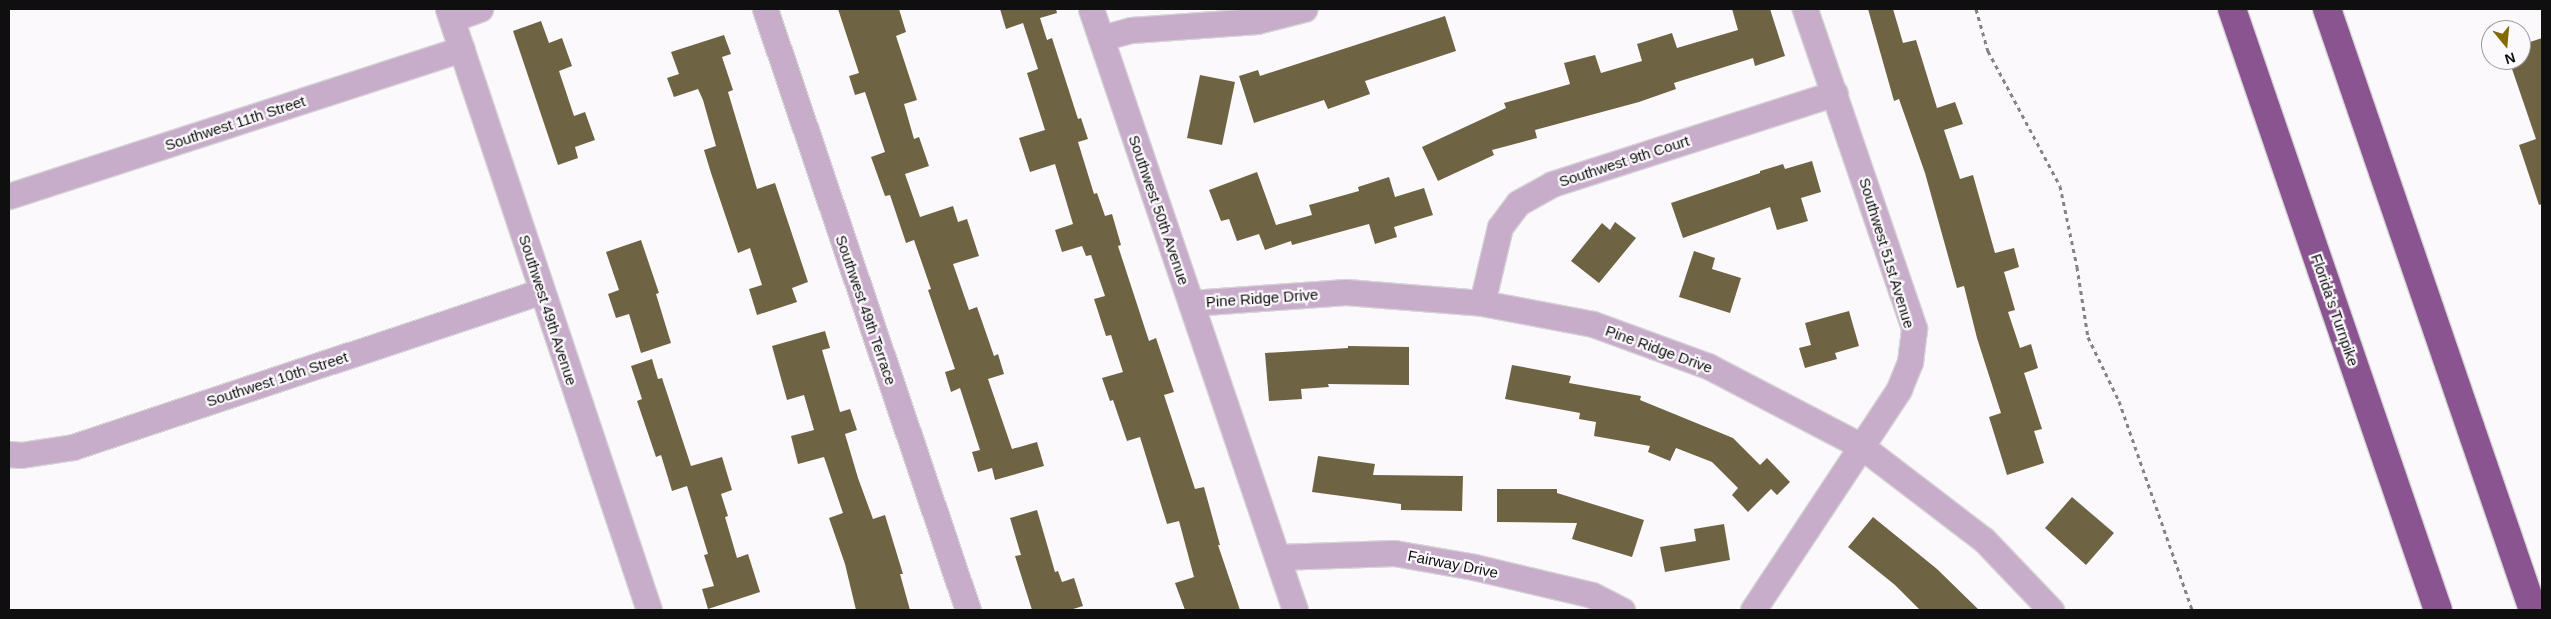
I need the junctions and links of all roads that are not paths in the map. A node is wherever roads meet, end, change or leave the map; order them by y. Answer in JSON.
{"nodes":[{"id":1,"x":480,"y":9,"type":"edge"},
{"id":2,"x":765,"y":9,"type":"edge"},
{"id":3,"x":1091,"y":9,"type":"edge"},
{"id":4,"x":1304,"y":9,"type":"edge"},
{"id":5,"x":1805,"y":9,"type":"edge"},
{"id":6,"x":2232,"y":9,"type":"edge"},
{"id":7,"x":2327,"y":9,"type":"edge"},
{"id":8,"x":450,"y":14,"type":"edge"},
{"id":9,"x":1101,"y":38,"type":"junction"},
{"id":10,"x":462,"y":49,"type":"junction"},
{"id":11,"x":1835,"y":93,"type":"junction"},
{"id":12,"x":9,"y":196,"type":"edge"},
{"id":13,"x":542,"y":291,"type":"junction"},
{"id":14,"x":1191,"y":302,"type":"junction"},
{"id":15,"x":1482,"y":303,"type":"junction"},
{"id":16,"x":1861,"y":446,"type":"junction"},
{"id":17,"x":9,"y":454,"type":"edge"},
{"id":18,"x":1278,"y":556,"type":"junction"},
{"id":19,"x":649,"y":610,"type":"edge"},
{"id":20,"x":968,"y":610,"type":"edge"},
{"id":21,"x":1295,"y":610,"type":"edge"},
{"id":22,"x":1622,"y":610,"type":"edge"},
{"id":23,"x":1753,"y":610,"type":"edge"},
{"id":24,"x":2051,"y":610,"type":"edge"},
{"id":25,"x":2438,"y":610,"type":"edge"},
{"id":26,"x":2533,"y":610,"type":"edge"}],
"edges":[{"from":1,"to":8,"type":"street"},
{"from":2,"to":20,"type":"street","name":"Southwest 49th Terrace"},
{"from":3,"to":9,"type":"street","name":"Southwest 50th Avenue"},
{"from":4,"to":9,"type":"street"},
{"from":5,"to":11,"type":"street","name":"Southwest 51st Avenue"},
{"from":6,"to":25,"type":"highway","name":"Florida's Turnpike"},
{"from":7,"to":26,"type":"highway"},
{"from":8,"to":10,"type":"street","name":"Southwest 49th Avenue"},
{"from":9,"to":14,"type":"street","name":"Southwest 50th Avenue"},
{"from":10,"to":12,"type":"street","name":"Southwest 11th Street"},
{"from":10,"to":13,"type":"street","name":"Southwest 49th Avenue"},
{"from":11,"to":15,"type":"street","name":"Southwest 9th Court"},
{"from":11,"to":16,"type":"street","name":"Southwest 51st Avenue"},
{"from":13,"to":17,"type":"street","name":"Southwest 10th Street"},
{"from":13,"to":19,"type":"street","name":"Southwest 49th Avenue"},
{"from":14,"to":15,"type":"street","name":"Pine Ridge Drive"},
{"from":14,"to":18,"type":"street","name":"Southwest 50th Avenue"},
{"from":15,"to":16,"type":"street","name":"Pine Ridge Drive"},
{"from":16,"to":23,"type":"street","name":"Southwest 51st Avenue"},
{"from":16,"to":24,"type":"street","name":"Pine Ridge Drive"},
{"from":18,"to":21,"type":"street","name":"Southwest 50th Avenue"},
{"from":18,"to":22,"type":"street","name":"Fairway Drive"}]}
